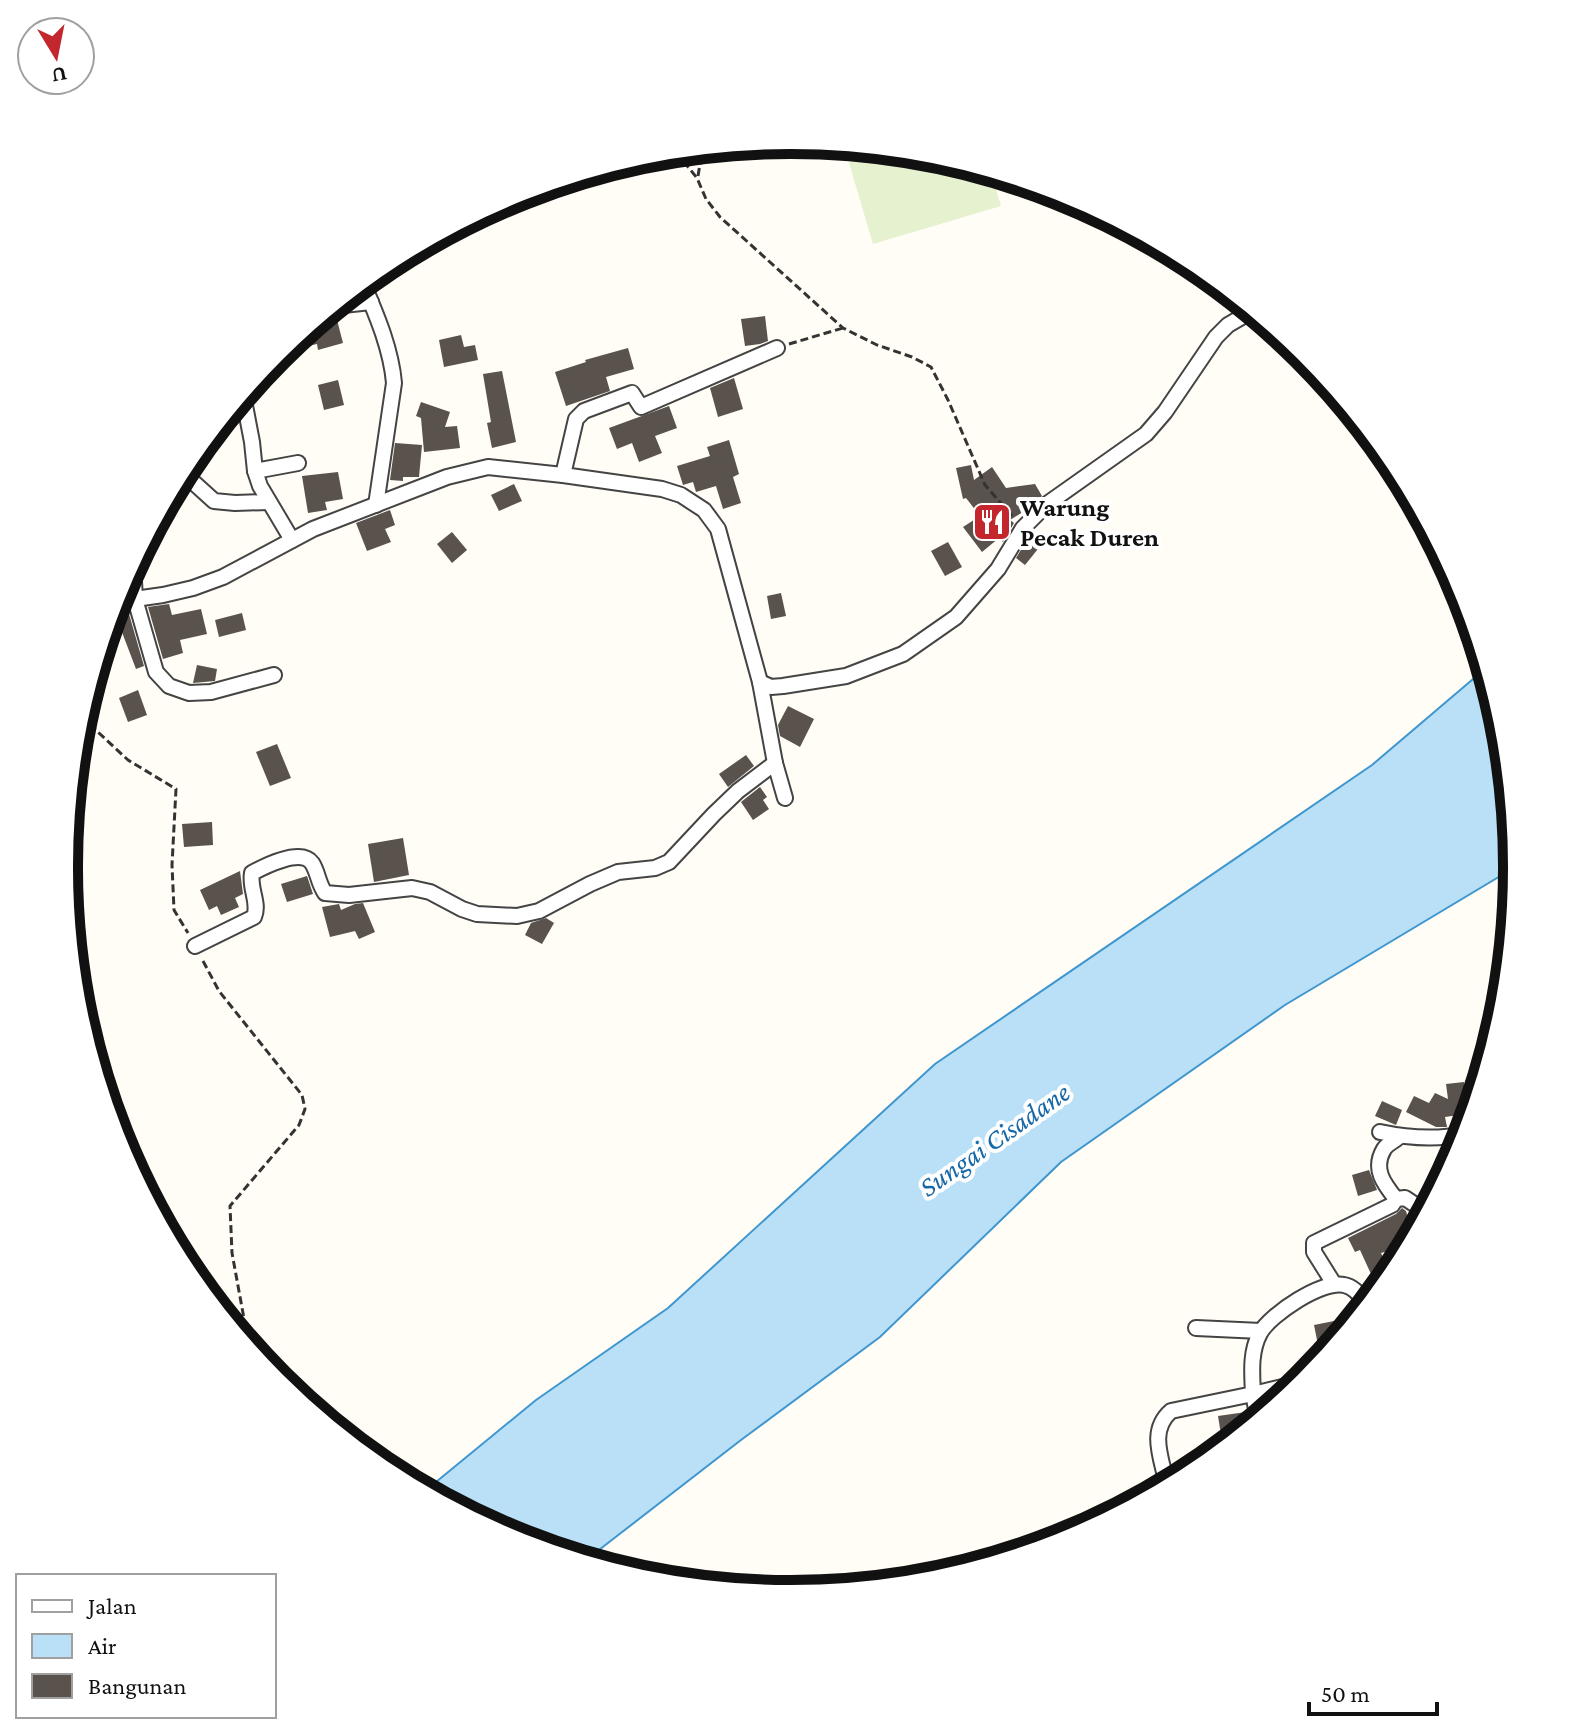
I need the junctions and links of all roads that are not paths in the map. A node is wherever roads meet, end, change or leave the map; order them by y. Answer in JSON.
{"nodes":[{"id":1,"x":368,"y":294,"type":"edge"},
{"id":2,"x":371,"y":302,"type":"junction"},
{"id":3,"x":355,"y":304,"type":"edge"},
{"id":4,"x":1242,"y":317,"type":"edge"},
{"id":5,"x":777,"y":348,"type":"road end"},
{"id":6,"x":246,"y":408,"type":"edge"},
{"id":7,"x":298,"y":463,"type":"dead end"},
{"id":8,"x":255,"y":471,"type":"junction"},
{"id":9,"x":563,"y":475,"type":"junction"},
{"id":10,"x":192,"y":481,"type":"edge"},
{"id":11,"x":268,"y":502,"type":"junction"},
{"id":12,"x":376,"y":505,"type":"junction"},
{"id":13,"x":292,"y":540,"type":"junction"},
{"id":14,"x":134,"y":589,"type":"edge"},
{"id":15,"x":131,"y":597,"type":"edge"},
{"id":16,"x":135,"y":599,"type":"junction"},
{"id":17,"x":274,"y":675,"type":"dead end"},
{"id":18,"x":760,"y":682,"type":"junction"},
{"id":19,"x":775,"y":763,"type":"junction"},
{"id":20,"x":785,"y":798,"type":"dead end"},
{"id":21,"x":195,"y":946,"type":"road end"},
{"id":22,"x":1380,"y":1132,"type":"dead end"},
{"id":23,"x":1400,"y":1136,"type":"junction"},
{"id":24,"x":1450,"y":1136,"type":"edge"},
{"id":25,"x":1396,"y":1199,"type":"junction"},
{"id":26,"x":1417,"y":1206,"type":"edge"},
{"id":27,"x":1334,"y":1284,"type":"junction"},
{"id":28,"x":1360,"y":1295,"type":"edge"},
{"id":29,"x":1196,"y":1328,"type":"dead end"},
{"id":30,"x":1261,"y":1331,"type":"junction"},
{"id":31,"x":1275,"y":1389,"type":"edge"},
{"id":32,"x":1253,"y":1394,"type":"junction"},
{"id":33,"x":1256,"y":1407,"type":"edge"},
{"id":34,"x":1165,"y":1473,"type":"edge"}],
"edges":[{"from":1,"to":2,"type":"street"},
{"from":2,"to":3,"type":"street"},
{"from":2,"to":12,"type":"street"},
{"from":4,"to":18,"type":"street"},
{"from":5,"to":9,"type":"street"},
{"from":6,"to":8,"type":"street"},
{"from":7,"to":8,"type":"street"},
{"from":8,"to":11,"type":"street"},
{"from":9,"to":12,"type":"street"},
{"from":9,"to":18,"type":"street"},
{"from":10,"to":11,"type":"street"},
{"from":11,"to":13,"type":"street"},
{"from":12,"to":13,"type":"street"},
{"from":13,"to":16,"type":"street"},
{"from":14,"to":16,"type":"street"},
{"from":15,"to":16,"type":"street"},
{"from":16,"to":17,"type":"street"},
{"from":18,"to":19,"type":"street"},
{"from":19,"to":20,"type":"street"},
{"from":19,"to":21,"type":"street"},
{"from":22,"to":23,"type":"street"},
{"from":23,"to":24,"type":"street"},
{"from":23,"to":25,"type":"street"},
{"from":25,"to":26,"type":"street"},
{"from":25,"to":27,"type":"street"},
{"from":27,"to":28,"type":"street"},
{"from":27,"to":30,"type":"street"},
{"from":29,"to":30,"type":"street"},
{"from":30,"to":32,"type":"street"},
{"from":31,"to":32,"type":"street"},
{"from":32,"to":33,"type":"street"},
{"from":32,"to":34,"type":"street"}]}
